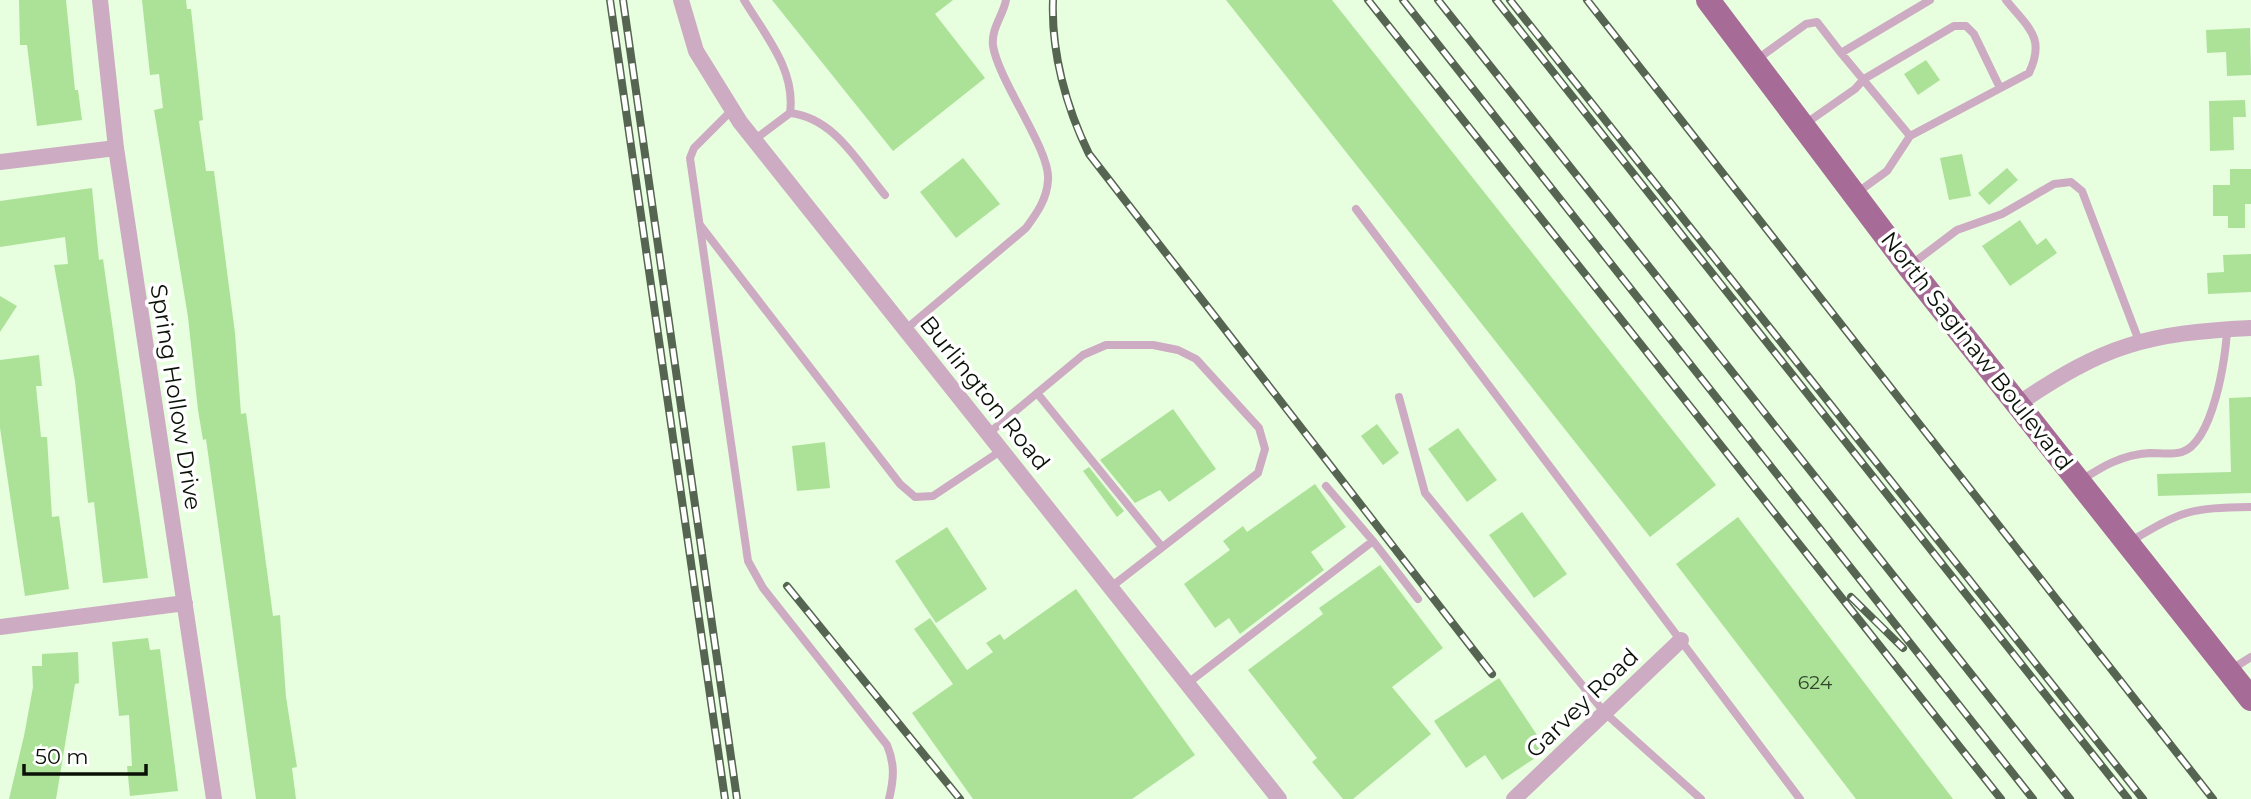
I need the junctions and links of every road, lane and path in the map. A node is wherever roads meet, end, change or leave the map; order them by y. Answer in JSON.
{"nodes":[{"id":1,"x":100,"y":0,"type":"edge"},
{"id":2,"x":681,"y":0,"type":"edge"},
{"id":3,"x":744,"y":0,"type":"edge"},
{"id":4,"x":1006,"y":0,"type":"edge"},
{"id":5,"x":1930,"y":0,"type":"edge"},
{"id":6,"x":2006,"y":0,"type":"edge"},
{"id":7,"x":1713,"y":2,"type":"edge"},
{"id":8,"x":1841,"y":53,"type":"junction"},
{"id":9,"x":1754,"y":62,"type":"junction"},
{"id":10,"x":1864,"y":79,"type":"junction"},
{"id":11,"x":2000,"y":88,"type":"junction"},
{"id":12,"x":732,"y":110,"type":"junction"},
{"id":13,"x":790,"y":113,"type":"junction"},
{"id":14,"x":1803,"y":126,"type":"junction"},
{"id":15,"x":1910,"y":136,"type":"junction"},
{"id":16,"x":754,"y":140,"type":"junction"},
{"id":17,"x":116,"y":148,"type":"junction"},
{"id":18,"x":0,"y":162,"type":"edge"},
{"id":19,"x":1856,"y":194,"type":"junction"},
{"id":20,"x":885,"y":195,"type":"dead end"},
{"id":21,"x":1356,"y":209,"type":"dead end"},
{"id":22,"x":698,"y":223,"type":"junction"},
{"id":23,"x":1909,"y":267,"type":"junction"},
{"id":24,"x":2251,"y":328,"type":"edge"},
{"id":25,"x":905,"y":329,"type":"junction"},
{"id":26,"x":2227,"y":329,"type":"junction"},
{"id":27,"x":2139,"y":341,"type":"junction"},
{"id":28,"x":1037,"y":393,"type":"junction"},
{"id":29,"x":1399,"y":397,"type":"dead end"},
{"id":30,"x":2018,"y":404,"type":"junction"},
{"id":31,"x":989,"y":433,"type":"junction"},
{"id":32,"x":1002,"y":450,"type":"junction"},
{"id":33,"x":2079,"y":482,"type":"junction"},
{"id":34,"x":1326,"y":486,"type":"dead end"},
{"id":35,"x":2251,"y":507,"type":"edge"},
{"id":36,"x":1373,"y":541,"type":"junction"},
{"id":37,"x":2128,"y":543,"type":"junction"},
{"id":38,"x":1162,"y":547,"type":"junction"},
{"id":39,"x":1111,"y":587,"type":"junction"},
{"id":40,"x":1418,"y":598,"type":"dead end"},
{"id":41,"x":185,"y":603,"type":"junction"},
{"id":42,"x":0,"y":627,"type":"edge"},
{"id":43,"x":1681,"y":640,"type":"junction"},
{"id":44,"x":2251,"y":657,"type":"edge"},
{"id":45,"x":2229,"y":671,"type":"junction"},
{"id":46,"x":1188,"y":683,"type":"junction"},
{"id":47,"x":2251,"y":699,"type":"edge"},
{"id":48,"x":1605,"y":713,"type":"junction"},
{"id":49,"x":214,"y":799,"type":"edge"},
{"id":50,"x":889,"y":799,"type":"edge"},
{"id":51,"x":1279,"y":799,"type":"edge"},
{"id":52,"x":1514,"y":799,"type":"edge"},
{"id":53,"x":1701,"y":799,"type":"edge"},
{"id":54,"x":1800,"y":799,"type":"edge"}],
"edges":[{"from":1,"to":17,"type":"street","name":"Spring Hollow Drive"},
{"from":2,"to":12,"type":"street","name":"Burlington Road"},
{"from":3,"to":13,"type":"lane"},
{"from":4,"to":25,"type":"lane"},
{"from":5,"to":8,"type":"lane"},
{"from":6,"to":11,"type":"lane"},
{"from":7,"to":9,"type":"main road","name":"North Saginaw Boulevard"},
{"from":8,"to":9,"type":"lane"},
{"from":8,"to":10,"type":"lane"},
{"from":9,"to":14,"type":"main road","name":"North Saginaw Boulevard"},
{"from":10,"to":11,"type":"lane"},
{"from":10,"to":14,"type":"lane"},
{"from":10,"to":15,"type":"lane"},
{"from":11,"to":15,"type":"lane"},
{"from":12,"to":16,"type":"street","name":"Burlington Road"},
{"from":12,"to":22,"type":"lane"},
{"from":13,"to":16,"type":"lane"},
{"from":13,"to":20,"type":"lane"},
{"from":14,"to":19,"type":"main road","name":"North Saginaw Boulevard"},
{"from":15,"to":19,"type":"lane"},
{"from":16,"to":25,"type":"street","name":"Burlington Road"},
{"from":17,"to":18,"type":"street"},
{"from":17,"to":41,"type":"street","name":"Spring Hollow Drive"},
{"from":19,"to":23,"type":"main road","name":"North Saginaw Boulevard"},
{"from":21,"to":43,"type":"lane"},
{"from":22,"to":32,"type":"lane"},
{"from":22,"to":50,"type":"lane"},
{"from":23,"to":27,"type":"lane"},
{"from":23,"to":30,"type":"main road","name":"North Saginaw Boulevard"},
{"from":24,"to":26,"type":"street"},
{"from":25,"to":31,"type":"street","name":"Burlington Road"},
{"from":26,"to":27,"type":"street"},
{"from":26,"to":33,"type":"lane"},
{"from":27,"to":30,"type":"street"},
{"from":28,"to":31,"type":"lane"},
{"from":28,"to":38,"type":"lane"},
{"from":28,"to":38,"type":"lane"},
{"from":29,"to":48,"type":"lane"},
{"from":30,"to":33,"type":"main road","name":"North Saginaw Boulevard"},
{"from":31,"to":32,"type":"street","name":"Burlington Road"},
{"from":32,"to":39,"type":"street","name":"Burlington Road"},
{"from":33,"to":37,"type":"main road","name":"North Saginaw Boulevard"},
{"from":34,"to":36,"type":"lane"},
{"from":35,"to":37,"type":"lane"},
{"from":36,"to":40,"type":"lane"},
{"from":36,"to":46,"type":"lane"},
{"from":37,"to":45,"type":"main road","name":"North Saginaw Boulevard"},
{"from":38,"to":39,"type":"lane"},
{"from":39,"to":46,"type":"street","name":"Burlington Road"},
{"from":41,"to":42,"type":"street"},
{"from":41,"to":49,"type":"street","name":"Spring Hollow Drive"},
{"from":43,"to":48,"type":"street","name":"Garvey Road"},
{"from":43,"to":54,"type":"lane"},
{"from":44,"to":45,"type":"lane"},
{"from":45,"to":47,"type":"main road","name":"North Saginaw Boulevard"},
{"from":46,"to":51,"type":"street","name":"Burlington Road"},
{"from":48,"to":52,"type":"street","name":"Garvey Road"},
{"from":48,"to":53,"type":"lane"}]}
